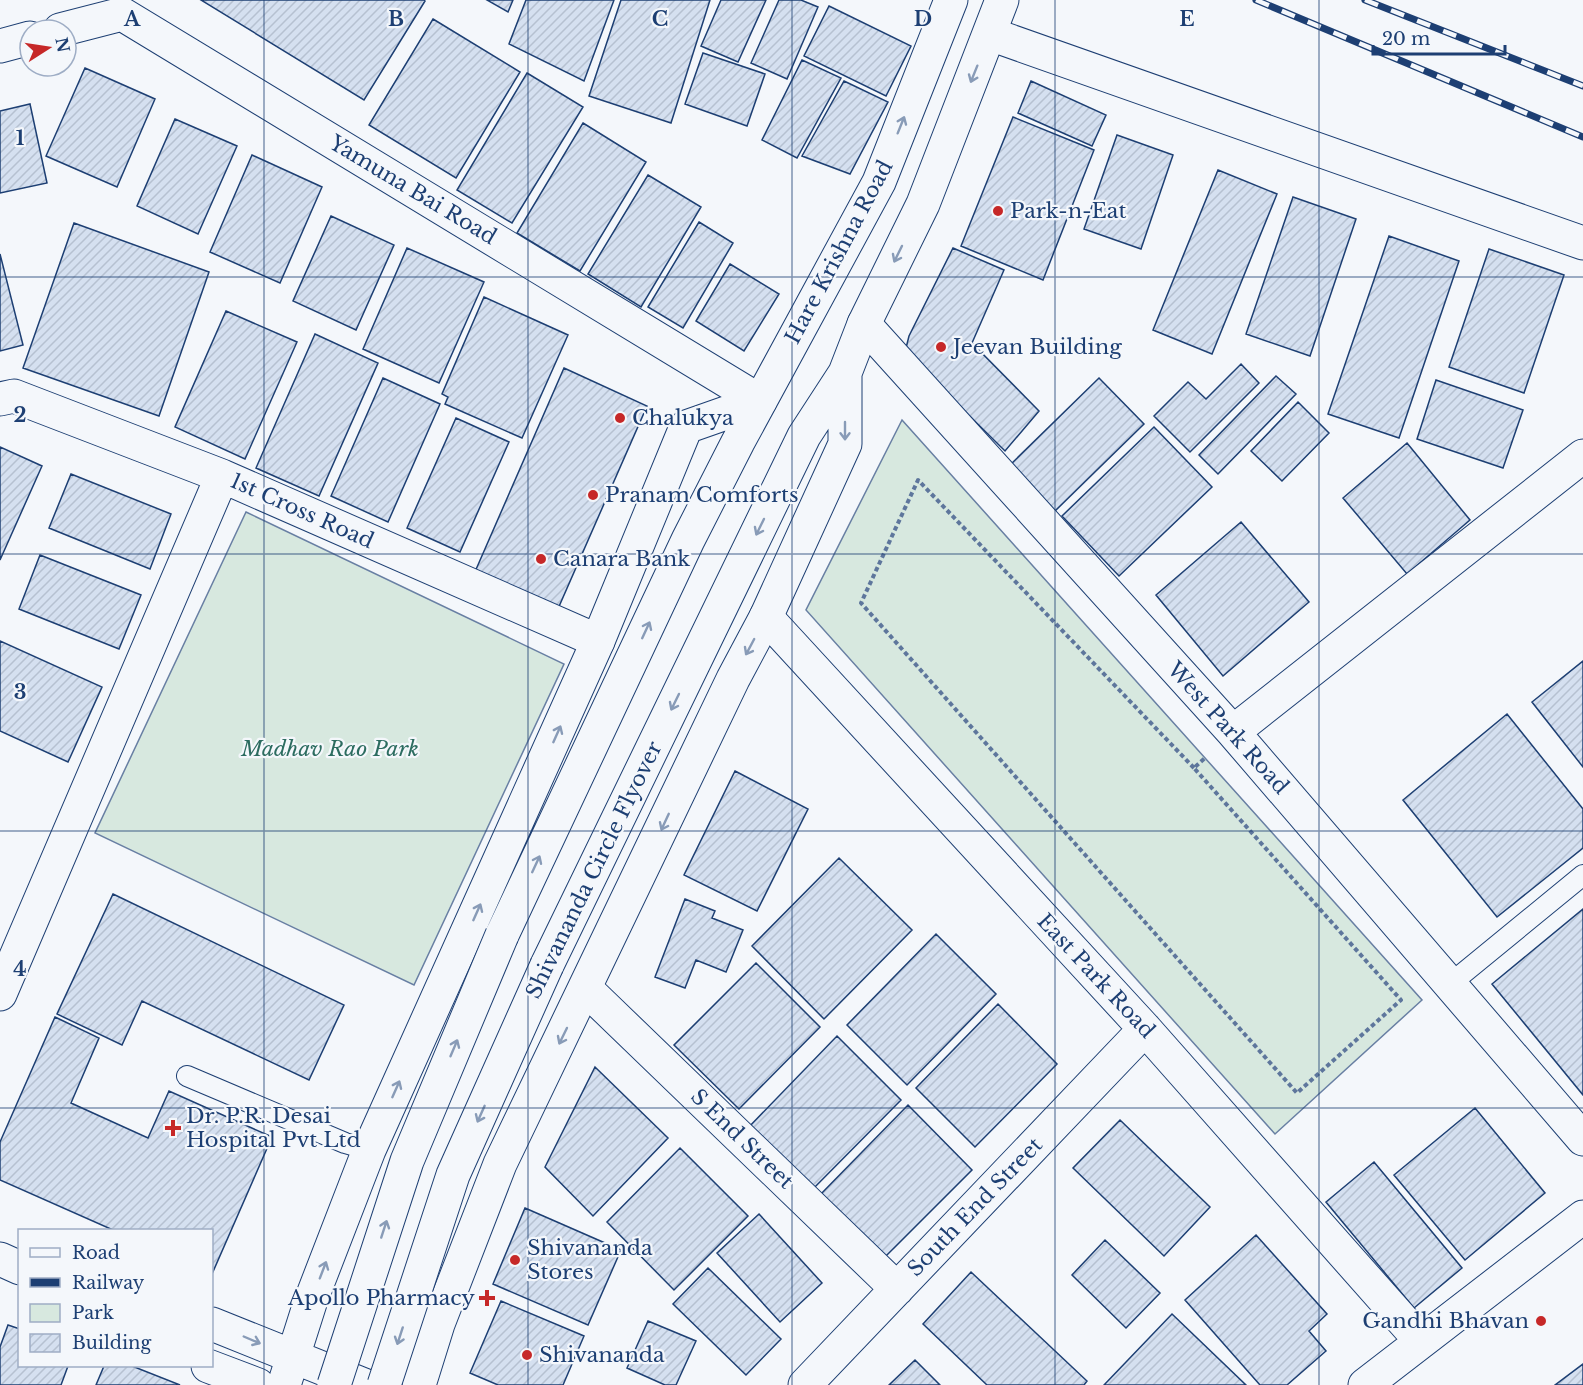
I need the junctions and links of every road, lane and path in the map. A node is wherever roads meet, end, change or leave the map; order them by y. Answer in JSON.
{"nodes":[{"id":1,"x":1002,"y":0,"type":"edge"},
{"id":2,"x":946,"y":2,"type":"edge"},
{"id":3,"x":78,"y":25,"type":"edge"},
{"id":4,"x":990,"y":34,"type":"junction"},
{"id":5,"x":18,"y":41,"type":"edge"},
{"id":6,"x":0,"y":46,"type":"edge"},
{"id":7,"x":1583,"y":243,"type":"edge"},
{"id":8,"x":864,"y":324,"type":"junction"},
{"id":9,"x":845,"y":373,"type":"junction"},
{"id":10,"x":0,"y":399,"type":"edge"},
{"id":11,"x":760,"y":401,"type":"junction"},
{"id":12,"x":1583,"y":456,"type":"edge"},
{"id":13,"x":222,"y":476,"type":"junction"},
{"id":14,"x":766,"y":617,"type":"junction"},
{"id":15,"x":598,"y":641,"type":"junction"},
{"id":16,"x":1233,"y":732,"type":"junction"},
{"id":17,"x":1194,"y":768,"type":"junction"},
{"id":18,"x":1583,"y":875,"type":"edge"},
{"id":19,"x":1449,"y":984,"type":"junction"},
{"id":20,"x":586,"y":988,"type":"junction"},
{"id":21,"x":0,"y":994,"type":"edge"},
{"id":22,"x":1145,"y":1029,"type":"junction"},
{"id":23,"x":187,"y":1076,"type":"dead end"},
{"id":24,"x":1583,"y":1139,"type":"edge"},
{"id":25,"x":369,"y":1150,"type":"junction"},
{"id":26,"x":1583,"y":1217,"type":"edge"},
{"id":27,"x":0,"y":1259,"type":"edge"},
{"id":28,"x":18,"y":1267,"type":"edge"},
{"id":29,"x":897,"y":1289,"type":"junction"},
{"id":30,"x":213,"y":1325,"type":"edge"},
{"id":31,"x":1421,"y":1341,"type":"junction"},
{"id":32,"x":213,"y":1367,"type":"edge"},
{"id":33,"x":288,"y":1371,"type":"edge"},
{"id":34,"x":258,"y":1385,"type":"edge"},
{"id":35,"x":334,"y":1385,"type":"edge"},
{"id":36,"x":364,"y":1385,"type":"edge"},
{"id":37,"x":384,"y":1385,"type":"edge"},
{"id":38,"x":419,"y":1385,"type":"edge"},
{"id":39,"x":805,"y":1385,"type":"edge"},
{"id":40,"x":1365,"y":1385,"type":"edge"}],
"edges":[{"from":1,"to":4,"type":"street"},
{"from":11,"to":2,"type":"street","name":"Hare Krishna Road","one_way":true},
{"from":3,"to":11,"type":"street","name":"Yamuna Bai Road"},
{"from":4,"to":7,"type":"street"},
{"from":4,"to":8,"type":"street","one_way":true},
{"from":5,"to":6,"type":"street"},
{"from":8,"to":9,"type":"street"},
{"from":8,"to":16,"type":"street","name":"West Park Road"},
{"from":9,"to":14,"type":"street","one_way":true},
{"from":9,"to":37,"type":"street","name":"Shivananda Circle Flyover","one_way":true,"bridge":true},
{"from":10,"to":13,"type":"street","name":"1st Cross Road"},
{"from":11,"to":15,"type":"street"},
{"from":35,"to":11,"type":"street","one_way":true,"bridge":true},
{"from":12,"to":16,"type":"street"},
{"from":13,"to":15,"type":"street","name":"1st Cross Road"},
{"from":13,"to":21,"type":"street"},
{"from":14,"to":20,"type":"street","one_way":true},
{"from":14,"to":22,"type":"street","name":"East Park Road"},
{"from":25,"to":15,"type":"street","one_way":true},
{"from":16,"to":17,"type":"path"},
{"from":16,"to":19,"type":"street","name":"West Park Road"},
{"from":17,"to":17,"type":"path"},
{"from":18,"to":19,"type":"lane"},
{"from":19,"to":24,"type":"street","name":"West Park Road"},
{"from":20,"to":29,"type":"street","name":"S End Street"},
{"from":20,"to":38,"type":"street","one_way":true},
{"from":22,"to":29,"type":"street","name":"South End Street"},
{"from":22,"to":31,"type":"street","name":"East Park Road"},
{"from":23,"to":25,"type":"lane"},
{"from":33,"to":25,"type":"street","one_way":true},
{"from":26,"to":31,"type":"street"},
{"from":27,"to":28,"type":"street"},
{"from":29,"to":39,"type":"street","name":"South End Street"},
{"from":30,"to":33,"type":"street","one_way":true},
{"from":31,"to":40,"type":"street"},
{"from":32,"to":34,"type":"street"},
{"from":33,"to":36,"type":"street"}]}
